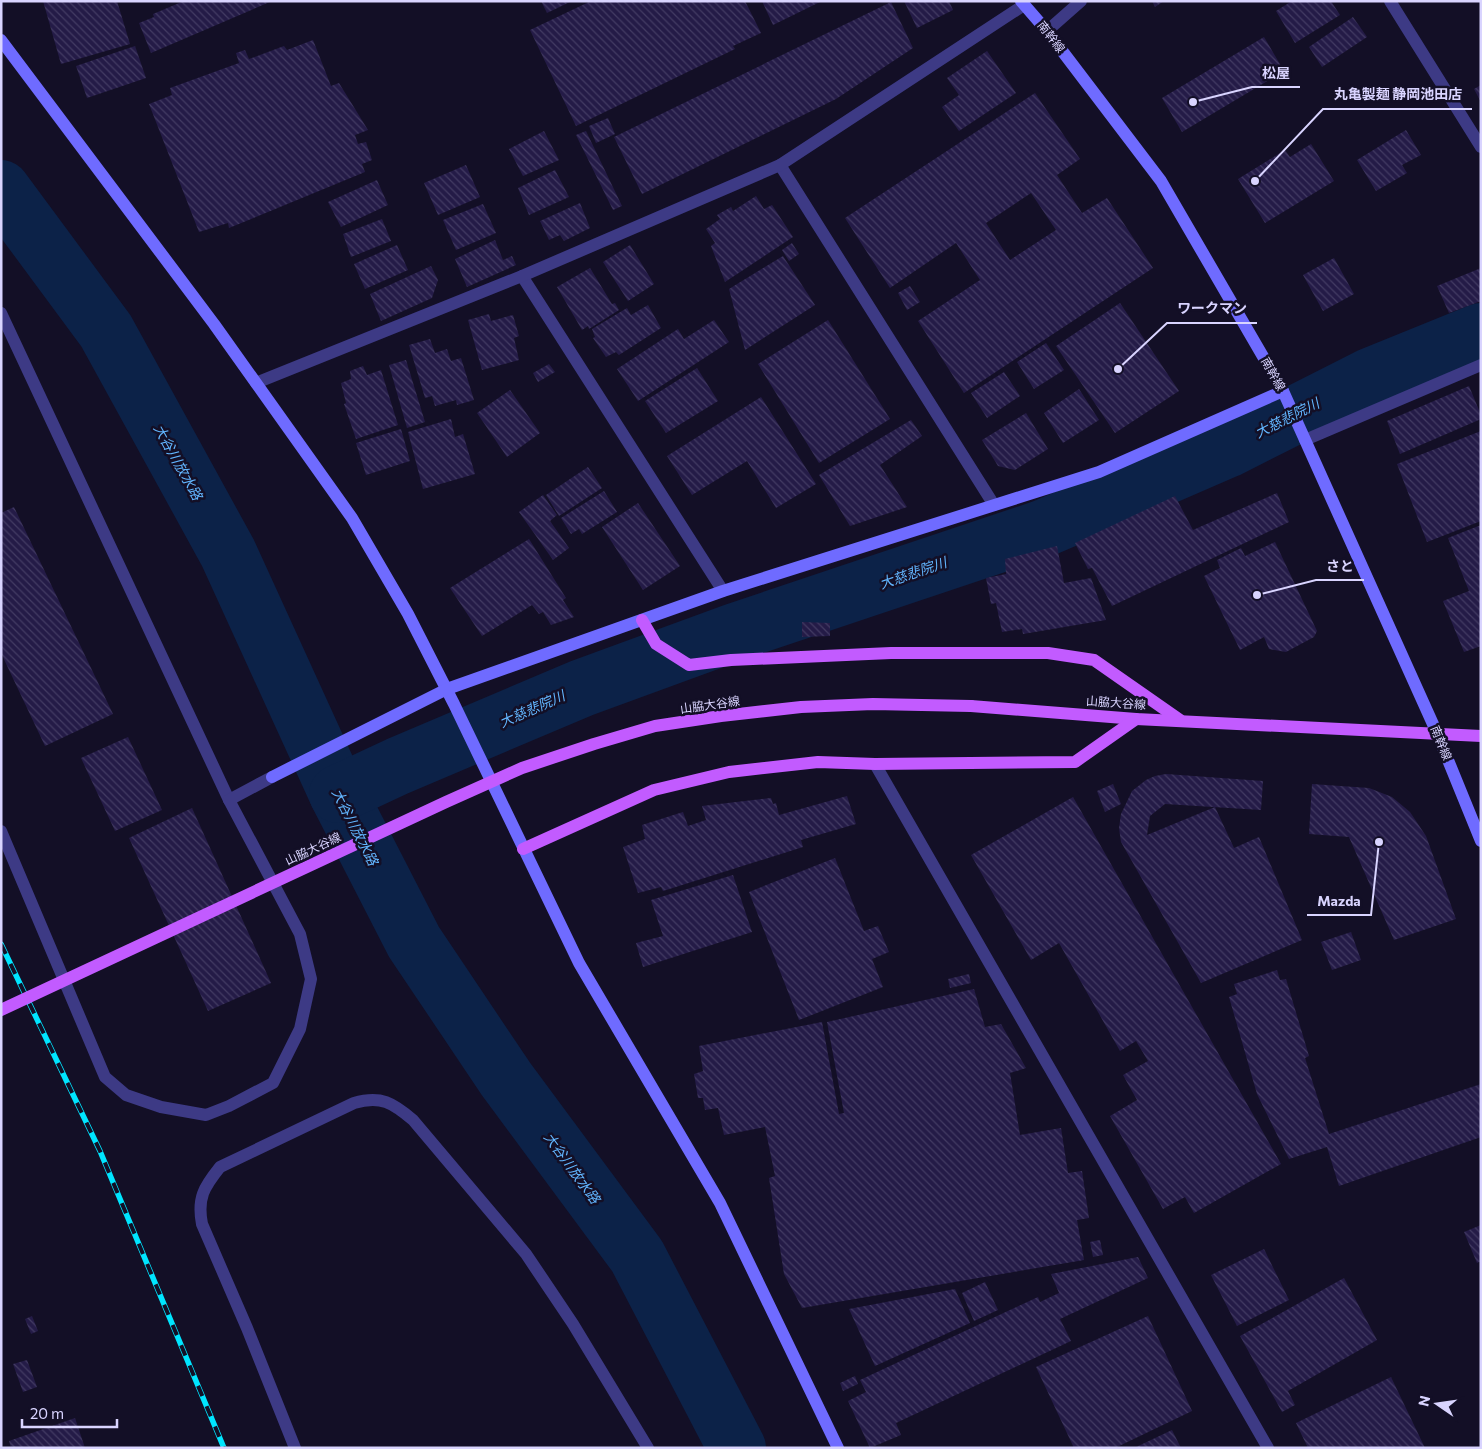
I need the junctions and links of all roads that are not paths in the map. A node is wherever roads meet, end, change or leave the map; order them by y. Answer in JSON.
{"nodes":[{"id":1,"x":1081,"y":1,"type":"edge"},
{"id":2,"x":1390,"y":1,"type":"edge"},
{"id":3,"x":1023,"y":3,"type":"edge"},
{"id":4,"x":1046,"y":31,"type":"junction"},
{"id":5,"x":1,"y":40,"type":"edge"},
{"id":6,"x":1481,"y":147,"type":"edge"},
{"id":7,"x":780,"y":166,"type":"junction"},
{"id":8,"x":522,"y":276,"type":"junction"},
{"id":9,"x":1,"y":313,"type":"edge"},
{"id":10,"x":1481,"y":365,"type":"edge"},
{"id":11,"x":256,"y":383,"type":"junction"},
{"id":12,"x":1283,"y":391,"type":"junction"},
{"id":13,"x":1305,"y":440,"type":"junction"},
{"id":14,"x":994,"y":505,"type":"junction"},
{"id":15,"x":723,"y":591,"type":"junction"},
{"id":16,"x":642,"y":620,"type":"junction"},
{"id":17,"x":447,"y":689,"type":"junction"},
{"id":18,"x":1136,"y":719,"type":"junction"},
{"id":19,"x":1180,"y":720,"type":"junction"},
{"id":20,"x":1438,"y":732,"type":"junction"},
{"id":21,"x":1481,"y":736,"type":"edge"},
{"id":22,"x":875,"y":764,"type":"junction"},
{"id":23,"x":229,"y":800,"type":"junction"},
{"id":24,"x":1,"y":831,"type":"edge"},
{"id":25,"x":1481,"y":841,"type":"edge"},
{"id":26,"x":523,"y":848,"type":"junction"},
{"id":27,"x":1,"y":1010,"type":"edge"},
{"id":28,"x":295,"y":1448,"type":"edge"},
{"id":29,"x":648,"y":1448,"type":"edge"},
{"id":30,"x":838,"y":1448,"type":"edge"},
{"id":31,"x":1268,"y":1448,"type":"edge"}],
"edges":[{"from":1,"to":4,"type":"street"},
{"from":2,"to":6,"type":"street"},
{"from":3,"to":4,"type":"street","name":"南幹線"},
{"from":3,"to":7,"type":"street"},
{"from":4,"to":12,"type":"street","name":"南幹線"},
{"from":5,"to":11,"type":"street"},
{"from":7,"to":8,"type":"street"},
{"from":7,"to":14,"type":"street"},
{"from":8,"to":11,"type":"street"},
{"from":8,"to":15,"type":"street"},
{"from":9,"to":23,"type":"street"},
{"from":10,"to":13,"type":"street"},
{"from":11,"to":17,"type":"street"},
{"from":12,"to":13,"type":"street","name":"南幹線"},
{"from":12,"to":14,"type":"street"},
{"from":13,"to":20,"type":"street","name":"南幹線"},
{"from":14,"to":15,"type":"street"},
{"from":15,"to":16,"type":"street"},
{"from":16,"to":17,"type":"street"},
{"from":16,"to":19,"type":"main road"},
{"from":17,"to":23,"type":"street"},
{"from":17,"to":26,"type":"street"},
{"from":18,"to":19,"type":"main road","name":"山脇大谷線"},
{"from":18,"to":22,"type":"main road"},
{"from":18,"to":27,"type":"main road","name":"山脇大谷線","bridge":true},
{"from":19,"to":20,"type":"main road","name":"山脇大谷線"},
{"from":20,"to":21,"type":"main road","name":"山脇大谷線"},
{"from":20,"to":25,"type":"street","name":"南幹線"},
{"from":22,"to":26,"type":"main road"},
{"from":22,"to":31,"type":"street"},
{"from":23,"to":24,"type":"street"},
{"from":26,"to":30,"type":"street"},
{"from":28,"to":29,"type":"street"}]}
